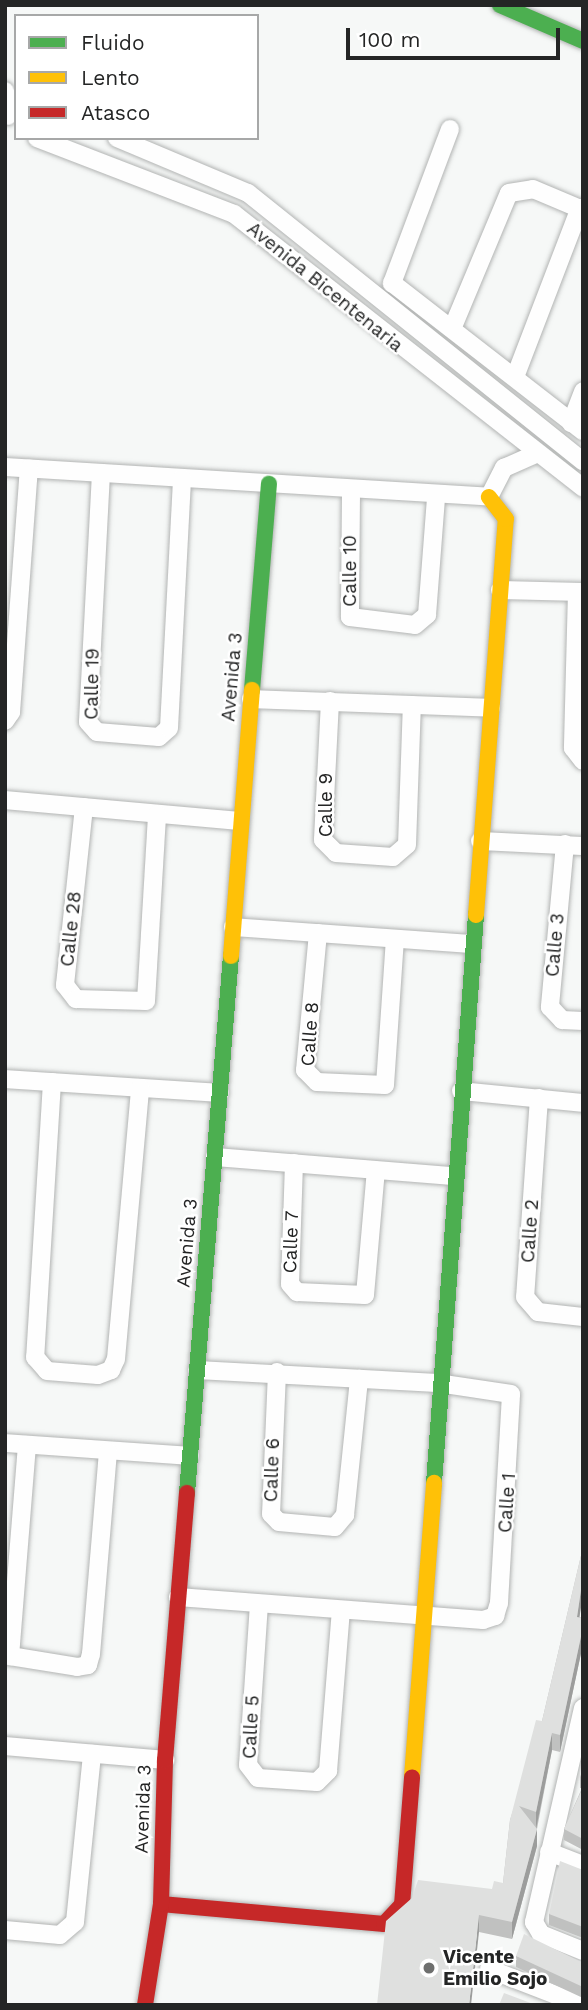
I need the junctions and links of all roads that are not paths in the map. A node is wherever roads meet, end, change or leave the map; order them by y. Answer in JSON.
{"nodes":[{"id":1,"x":500,"y":5,"type":"edge"},
{"id":2,"x":583,"y":41,"type":"edge"},
{"id":3,"x":5,"y":91,"type":"edge"},
{"id":4,"x":11,"y":118,"type":"edge"},
{"id":5,"x":450,"y":129,"type":"dead end"},
{"id":6,"x":42,"y":140,"type":"edge"},
{"id":7,"x":122,"y":140,"type":"edge"},
{"id":8,"x":582,"y":209,"type":"edge"},
{"id":9,"x":392,"y":283,"type":"junction"},
{"id":10,"x":386,"y":303,"type":"junction"},
{"id":11,"x":452,"y":329,"type":"junction"},
{"id":12,"x":514,"y":377,"type":"junction"},
{"id":13,"x":583,"y":391,"type":"edge"},
{"id":14,"x":577,"y":427,"type":"edge"},
{"id":15,"x":535,"y":454,"type":"junction"},
{"id":16,"x":583,"y":461,"type":"edge"},
{"id":17,"x":5,"y":467,"type":"edge"},
{"id":18,"x":29,"y":469,"type":"junction"},
{"id":19,"x":101,"y":473,"type":"junction"},
{"id":20,"x":182,"y":478,"type":"junction"},
{"id":21,"x":269,"y":484,"type":"junction"},
{"id":22,"x":583,"y":488,"type":"edge"},
{"id":23,"x":351,"y":493,"type":"junction"},
{"id":24,"x":436,"y":496,"type":"junction"},
{"id":25,"x":489,"y":497,"type":"junction"},
{"id":26,"x":500,"y":590,"type":"junction"},
{"id":27,"x":580,"y":592,"type":"edge"},
{"id":28,"x":251,"y":699,"type":"junction"},
{"id":29,"x":330,"y":701,"type":"junction"},
{"id":30,"x":412,"y":705,"type":"junction"},
{"id":31,"x":491,"y":708,"type":"junction"},
{"id":32,"x":5,"y":721,"type":"edge"},
{"id":33,"x":583,"y":761,"type":"edge"},
{"id":34,"x":5,"y":800,"type":"edge"},
{"id":35,"x":84,"y":807,"type":"junction"},
{"id":36,"x":157,"y":814,"type":"junction"},
{"id":37,"x":239,"y":821,"type":"junction"},
{"id":38,"x":480,"y":841,"type":"junction"},
{"id":39,"x":574,"y":845,"type":"edge"},
{"id":40,"x":233,"y":927,"type":"junction"},
{"id":41,"x":318,"y":933,"type":"junction"},
{"id":42,"x":395,"y":939,"type":"junction"},
{"id":43,"x":472,"y":944,"type":"junction"},
{"id":44,"x":583,"y":1021,"type":"edge"},
{"id":45,"x":5,"y":1079,"type":"edge"},
{"id":46,"x":52,"y":1082,"type":"junction"},
{"id":47,"x":140,"y":1088,"type":"junction"},
{"id":48,"x":461,"y":1091,"type":"junction"},
{"id":49,"x":220,"y":1093,"type":"junction"},
{"id":50,"x":539,"y":1098,"type":"junction"},
{"id":51,"x":583,"y":1102,"type":"edge"},
{"id":52,"x":215,"y":1157,"type":"junction"},
{"id":53,"x":294,"y":1163,"type":"junction"},
{"id":54,"x":376,"y":1170,"type":"junction"},
{"id":55,"x":453,"y":1176,"type":"junction"},
{"id":56,"x":583,"y":1317,"type":"edge"},
{"id":57,"x":197,"y":1370,"type":"junction"},
{"id":58,"x":277,"y":1372,"type":"junction"},
{"id":59,"x":359,"y":1379,"type":"junction"},
{"id":60,"x":437,"y":1384,"type":"junction"},
{"id":61,"x":5,"y":1443,"type":"edge"},
{"id":62,"x":27,"y":1445,"type":"junction"},
{"id":63,"x":108,"y":1452,"type":"junction"},
{"id":64,"x":190,"y":1456,"type":"junction"},
{"id":65,"x":178,"y":1597,"type":"junction"},
{"id":66,"x":259,"y":1604,"type":"junction"},
{"id":67,"x":341,"y":1611,"type":"junction"},
{"id":68,"x":424,"y":1618,"type":"junction"},
{"id":69,"x":583,"y":1708,"type":"edge"},
{"id":70,"x":5,"y":1746,"type":"edge"},
{"id":71,"x":92,"y":1754,"type":"junction"},
{"id":72,"x":165,"y":1760,"type":"junction"},
{"id":73,"x":549,"y":1852,"type":"junction"},
{"id":74,"x":583,"y":1865,"type":"edge"},
{"id":75,"x":161,"y":1904,"type":"junction"},
{"id":76,"x":5,"y":1930,"type":"edge"},
{"id":77,"x":583,"y":1951,"type":"edge"},
{"id":78,"x":489,"y":1969,"type":"dead end"},
{"id":79,"x":145,"y":2005,"type":"edge"},
{"id":80,"x":583,"y":2005,"type":"edge"}],
"edges":[{"from":1,"to":2,"type":"main road"},
{"from":3,"to":4,"type":"street"},
{"from":5,"to":9,"type":"street"},
{"from":6,"to":15,"type":"street","name":"Avenida Bicentenaria"},
{"from":7,"to":10,"type":"street","name":"Avenida Bicentenaria"},
{"from":8,"to":11,"type":"street"},
{"from":8,"to":12,"type":"street"},
{"from":9,"to":10,"type":"street"},
{"from":9,"to":11,"type":"street"},
{"from":10,"to":16,"type":"street","name":"Avenida Bicentenaria"},
{"from":11,"to":12,"type":"street"},
{"from":12,"to":14,"type":"street"},
{"from":13,"to":14,"type":"street"},
{"from":15,"to":22,"type":"street","name":"Avenida Bicentenaria"},
{"from":15,"to":25,"type":"street"},
{"from":17,"to":18,"type":"street"},
{"from":18,"to":19,"type":"street"},
{"from":18,"to":32,"type":"street"},
{"from":19,"to":20,"type":"street"},
{"from":19,"to":20,"type":"street","name":"Calle 19"},
{"from":20,"to":21,"type":"street"},
{"from":21,"to":23,"type":"street"},
{"from":21,"to":28,"type":"main road","name":"Avenida 3"},
{"from":23,"to":24,"type":"street"},
{"from":23,"to":24,"type":"street","name":"Calle 10"},
{"from":24,"to":25,"type":"street"},
{"from":25,"to":26,"type":"main road"},
{"from":26,"to":27,"type":"street"},
{"from":26,"to":31,"type":"main road"},
{"from":27,"to":33,"type":"street"},
{"from":28,"to":29,"type":"street"},
{"from":28,"to":37,"type":"main road","name":"Avenida 3"},
{"from":29,"to":30,"type":"street"},
{"from":29,"to":30,"type":"street","name":"Calle 9"},
{"from":30,"to":31,"type":"street"},
{"from":31,"to":38,"type":"main road"},
{"from":34,"to":35,"type":"street"},
{"from":35,"to":36,"type":"street"},
{"from":35,"to":36,"type":"street","name":"Calle 28"},
{"from":36,"to":37,"type":"street"},
{"from":37,"to":40,"type":"main road","name":"Avenida 3"},
{"from":38,"to":39,"type":"street"},
{"from":38,"to":43,"type":"main road"},
{"from":39,"to":44,"type":"street","name":"Calle 3"},
{"from":40,"to":41,"type":"street"},
{"from":40,"to":49,"type":"main road","name":"Avenida 3"},
{"from":41,"to":42,"type":"street"},
{"from":41,"to":42,"type":"street","name":"Calle 8"},
{"from":42,"to":43,"type":"street"},
{"from":43,"to":48,"type":"main road"},
{"from":45,"to":46,"type":"street"},
{"from":46,"to":47,"type":"street"},
{"from":46,"to":47,"type":"street"},
{"from":47,"to":49,"type":"street"},
{"from":48,"to":50,"type":"street"},
{"from":48,"to":55,"type":"main road"},
{"from":49,"to":52,"type":"main road","name":"Avenida 3"},
{"from":50,"to":51,"type":"street"},
{"from":50,"to":56,"type":"street","name":"Calle 2"},
{"from":52,"to":53,"type":"street"},
{"from":52,"to":57,"type":"main road","name":"Avenida 3"},
{"from":53,"to":54,"type":"street"},
{"from":53,"to":54,"type":"street","name":"Calle 7"},
{"from":54,"to":55,"type":"street"},
{"from":55,"to":60,"type":"main road"},
{"from":57,"to":58,"type":"street"},
{"from":57,"to":64,"type":"main road","name":"Avenida 3"},
{"from":58,"to":59,"type":"street"},
{"from":58,"to":59,"type":"street","name":"Calle 6"},
{"from":59,"to":60,"type":"street"},
{"from":60,"to":68,"type":"main road"},
{"from":60,"to":68,"type":"street","name":"Calle 1"},
{"from":61,"to":62,"type":"street"},
{"from":62,"to":63,"type":"street"},
{"from":62,"to":63,"type":"street"},
{"from":63,"to":64,"type":"street"},
{"from":64,"to":65,"type":"main road","name":"Avenida 3"},
{"from":65,"to":66,"type":"street"},
{"from":65,"to":72,"type":"main road","name":"Avenida 3"},
{"from":66,"to":67,"type":"street"},
{"from":66,"to":67,"type":"street","name":"Calle 5"},
{"from":67,"to":68,"type":"street"},
{"from":68,"to":75,"type":"main road"},
{"from":69,"to":73,"type":"street"},
{"from":70,"to":71,"type":"street"},
{"from":71,"to":72,"type":"street"},
{"from":71,"to":76,"type":"street"},
{"from":72,"to":75,"type":"main road","name":"Avenida 3"},
{"from":73,"to":74,"type":"street"},
{"from":73,"to":77,"type":"street"},
{"from":75,"to":79,"type":"main road","name":"Avenida 3"},
{"from":78,"to":80,"type":"street"}]}
